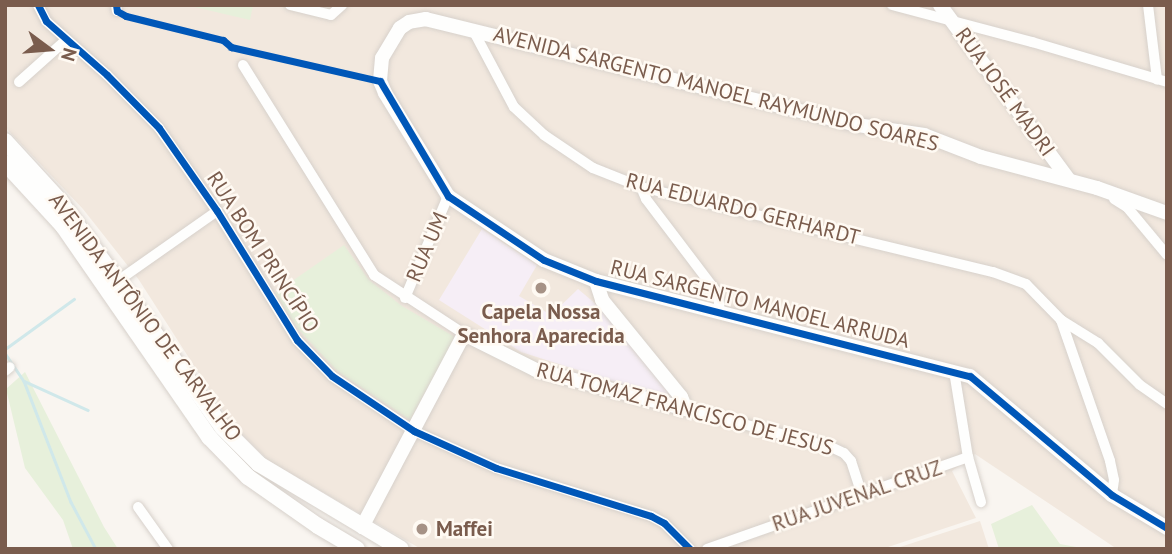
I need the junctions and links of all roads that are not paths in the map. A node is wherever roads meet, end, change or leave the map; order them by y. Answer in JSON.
{"nodes":[{"id":1,"x":38,"y":5,"type":"edge"},
{"id":2,"x":342,"y":5,"type":"edge"},
{"id":3,"x":892,"y":5,"type":"edge"},
{"id":4,"x":940,"y":5,"type":"edge"},
{"id":5,"x":1148,"y":5,"type":"edge"},
{"id":6,"x":298,"y":6,"type":"edge"},
{"id":7,"x":953,"y":20,"type":"junction"},
{"id":8,"x":473,"y":30,"type":"junction"},
{"id":9,"x":66,"y":40,"type":"junction"},
{"id":10,"x":243,"y":65,"type":"dead end"},
{"id":11,"x":380,"y":81,"type":"joint"},
{"id":12,"x":1162,"y":81,"type":"edge"},
{"id":13,"x":19,"y":82,"type":"dead end"},
{"id":14,"x":5,"y":141,"type":"edge"},
{"id":15,"x":5,"y":163,"type":"edge"},
{"id":16,"x":1069,"y":180,"type":"junction"},
{"id":17,"x":641,"y":187,"type":"junction"},
{"id":18,"x":1097,"y":188,"type":"junction"},
{"id":19,"x":448,"y":196,"type":"junction"},
{"id":20,"x":217,"y":212,"type":"junction"},
{"id":21,"x":1167,"y":213,"type":"edge"},
{"id":22,"x":1167,"y":255,"type":"edge"},
{"id":23,"x":119,"y":280,"type":"junction"},
{"id":24,"x":596,"y":281,"type":"junction"},
{"id":25,"x":405,"y":298,"type":"junction"},
{"id":26,"x":720,"y":312,"type":"junction"},
{"id":27,"x":1062,"y":320,"type":"junction"},
{"id":28,"x":464,"y":334,"type":"junction"},
{"id":29,"x":954,"y":371,"type":"junction"},
{"id":30,"x":1167,"y":404,"type":"edge"},
{"id":31,"x":686,"y":409,"type":"junction"},
{"id":32,"x":414,"y":431,"type":"junction"},
{"id":33,"x":968,"y":457,"type":"junction"},
{"id":34,"x":862,"y":495,"type":"junction"},
{"id":35,"x":1112,"y":495,"type":"junction"},
{"id":36,"x":981,"y":502,"type":"dead end"},
{"id":37,"x":138,"y":507,"type":"dead end"},
{"id":38,"x":362,"y":527,"type":"junction"},
{"id":39,"x":1167,"y":528,"type":"edge"},
{"id":40,"x":333,"y":535,"type":"junction"},
{"id":41,"x":385,"y":540,"type":"junction"},
{"id":42,"x":353,"y":548,"type":"edge"},
{"id":43,"x":168,"y":549,"type":"edge"},
{"id":44,"x":401,"y":549,"type":"edge"},
{"id":45,"x":690,"y":549,"type":"edge"},
{"id":46,"x":707,"y":549,"type":"edge"}],
"edges":[{"from":1,"to":9,"type":"street","name":"RUA BOM PRINCÍPIO"},
{"from":2,"to":6,"type":"street"},
{"from":3,"to":7,"type":"street"},
{"from":4,"to":7,"type":"street","name":"RUA JOSÉ MADRI"},
{"from":5,"to":12,"type":"street"},
{"from":7,"to":12,"type":"street"},
{"from":7,"to":16,"type":"street","name":"RUA JOSÉ MADRI"},
{"from":8,"to":11,"type":"street","name":"AVENIDA SARGENTO MANOEL RAYMUNDO SOARES"},
{"from":8,"to":16,"type":"street","name":"AVENIDA SARGENTO MANOEL RAYMUNDO SOARES"},
{"from":8,"to":17,"type":"street","name":"RUA EDUARDO GERHARDT"},
{"from":9,"to":13,"type":"street"},
{"from":9,"to":20,"type":"street","name":"RUA BOM PRINCÍPIO"},
{"from":10,"to":25,"type":"street","name":"RUA TOMAZ FRANCISCO DE JESUS"},
{"from":11,"to":19,"type":"street","name":"RUA SARGENTO MANOEL ARRUDA"},
{"from":14,"to":23,"type":"main road","name":"AVENIDA ANTÔNIO DE CARVALHO"},
{"from":15,"to":40,"type":"main road","name":"AVENIDA ANTÔNIO DE CARVALHO"},
{"from":16,"to":18,"type":"street","name":"AVENIDA SARGENTO MANOEL RAYMUNDO SOARES"},
{"from":17,"to":26,"type":"street"},
{"from":17,"to":27,"type":"street","name":"RUA EDUARDO GERHARDT"},
{"from":18,"to":21,"type":"street","name":"AVENIDA SARGENTO MANOEL RAYMUNDO SOARES"},
{"from":18,"to":22,"type":"street"},
{"from":19,"to":24,"type":"street","name":"RUA SARGENTO MANOEL ARRUDA"},
{"from":19,"to":25,"type":"street","name":"RUA UM"},
{"from":20,"to":23,"type":"street"},
{"from":20,"to":32,"type":"street","name":"RUA BOM PRINCÍPIO"},
{"from":23,"to":38,"type":"main road","name":"AVENIDA ANTÔNIO DE CARVALHO"},
{"from":24,"to":26,"type":"street","name":"RUA SARGENTO MANOEL ARRUDA"},
{"from":24,"to":31,"type":"street"},
{"from":25,"to":28,"type":"street","name":"RUA TOMAZ FRANCISCO DE JESUS"},
{"from":26,"to":29,"type":"street","name":"RUA SARGENTO MANOEL ARRUDA"},
{"from":27,"to":30,"type":"street"},
{"from":27,"to":35,"type":"street"},
{"from":28,"to":31,"type":"street","name":"RUA TOMAZ FRANCISCO DE JESUS"},
{"from":28,"to":32,"type":"street"},
{"from":29,"to":33,"type":"street"},
{"from":29,"to":35,"type":"street","name":"RUA SARGENTO MANOEL ARRUDA"},
{"from":31,"to":34,"type":"street","name":"RUA TOMAZ FRANCISCO DE JESUS"},
{"from":32,"to":38,"type":"street"},
{"from":32,"to":45,"type":"street","name":"RUA BOM PRINCÍPIO"},
{"from":33,"to":34,"type":"street","name":"RUA JUVENAL CRUZ"},
{"from":33,"to":36,"type":"street"},
{"from":34,"to":46,"type":"street","name":"RUA JUVENAL CRUZ"},
{"from":35,"to":39,"type":"street","name":"RUA SARGENTO MANOEL ARRUDA"},
{"from":37,"to":43,"type":"street"},
{"from":38,"to":40,"type":"main road"},
{"from":38,"to":41,"type":"main road","name":"AVENIDA ANTÔNIO DE CARVALHO"},
{"from":40,"to":42,"type":"main road","name":"AVENIDA ANTÔNIO DE CARVALHO"},
{"from":41,"to":42,"type":"main road"},
{"from":41,"to":44,"type":"main road","name":"AVENIDA ANTÔNIO DE CARVALHO"}]}
